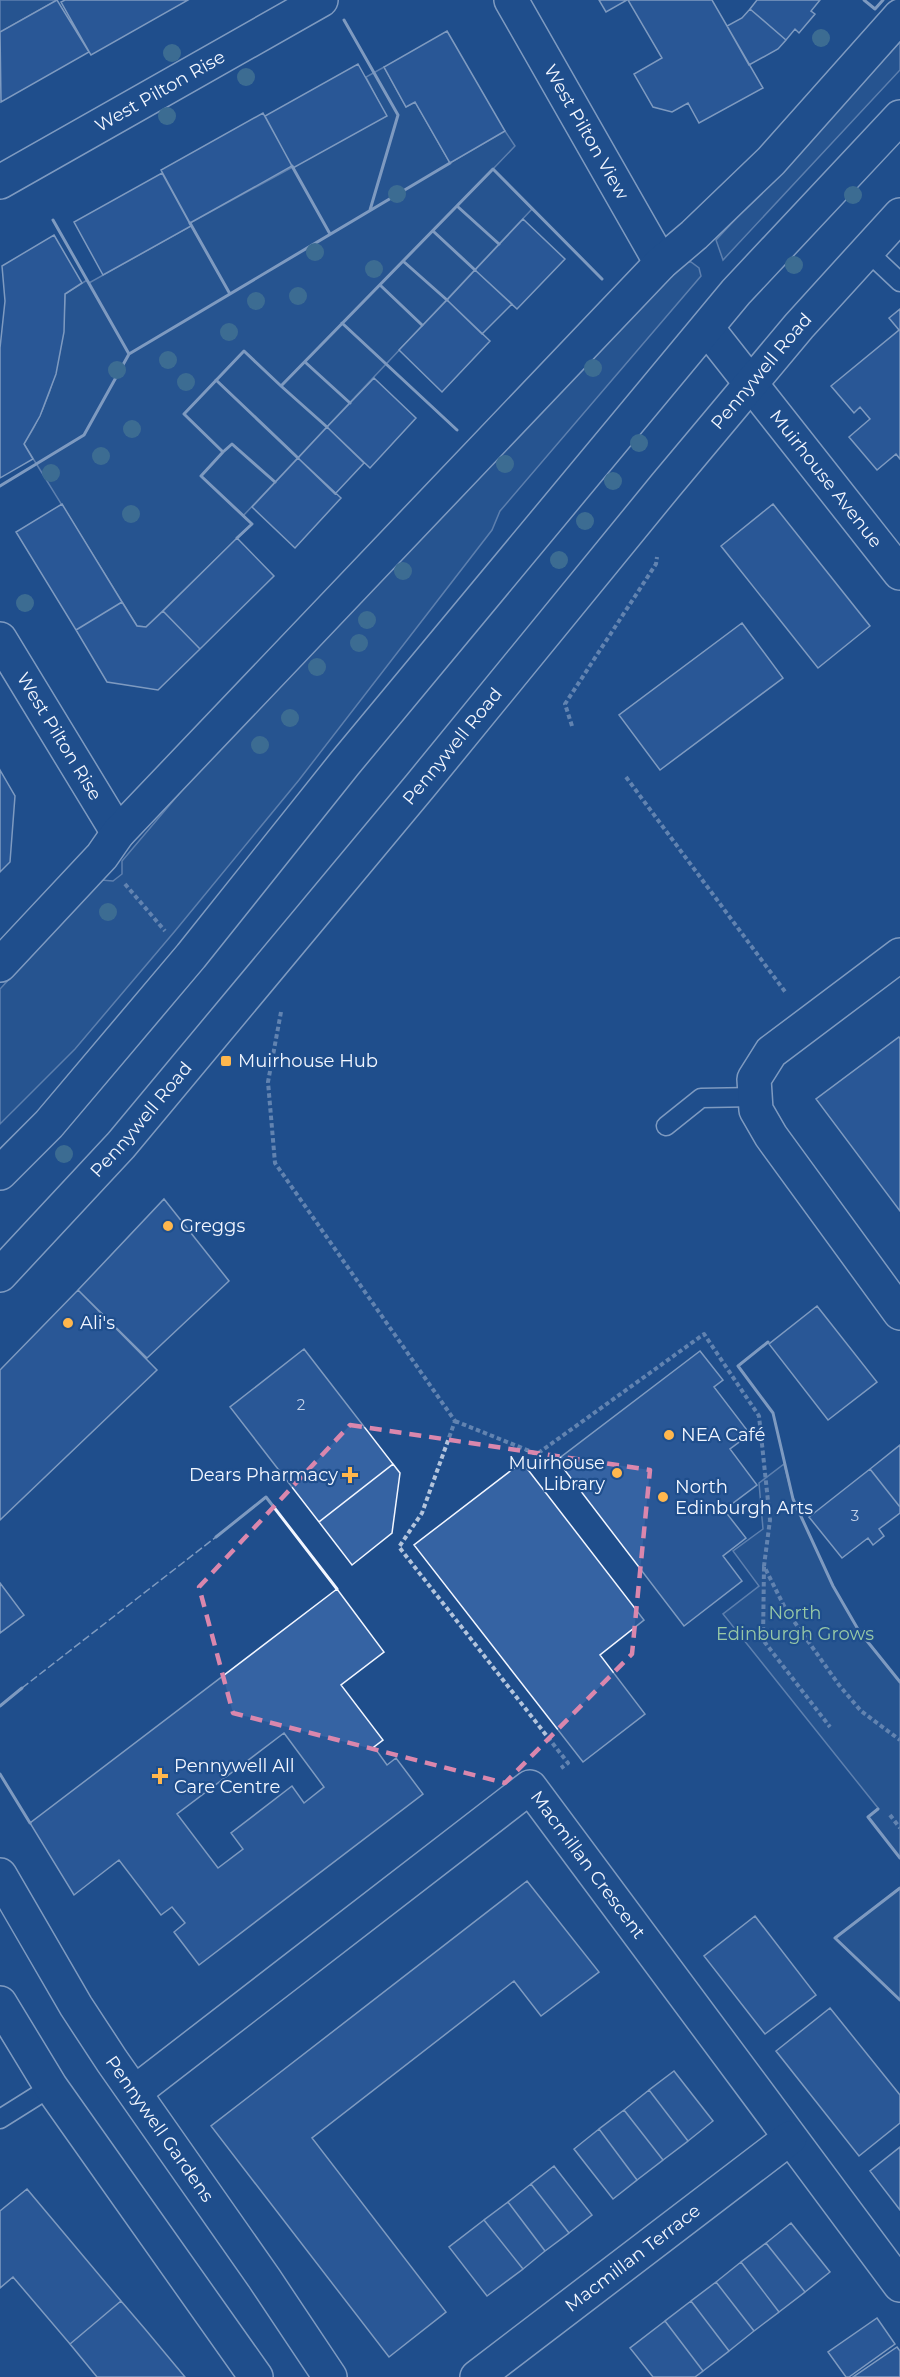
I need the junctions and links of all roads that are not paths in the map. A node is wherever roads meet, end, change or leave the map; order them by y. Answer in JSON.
{"nodes":[{"id":1,"x":321,"y":0,"type":"edge"},
{"id":2,"x":511,"y":0,"type":"edge"},
{"id":3,"x":900,"y":16,"type":"edge"},
{"id":4,"x":900,"y":117,"type":"edge"},
{"id":5,"x":0,"y":182,"type":"edge"},
{"id":6,"x":900,"y":215,"type":"edge"},
{"id":7,"x":867,"y":251,"type":"junction"},
{"id":8,"x":661,"y":263,"type":"junction"},
{"id":9,"x":900,"y":282,"type":"edge"},
{"id":10,"x":707,"y":328,"type":"junction"},
{"id":11,"x":751,"y":384,"type":"junction"},
{"id":12,"x":900,"y":573,"type":"edge"},
{"id":13,"x":0,"y":639,"type":"edge"},
{"id":14,"x":118,"y":833,"type":"junction"},
{"id":15,"x":900,"y":955,"type":"edge"},
{"id":16,"x":0,"y":965,"type":"edge"},
{"id":17,"x":755,"y":1096,"type":"junction"},
{"id":18,"x":666,"y":1126,"type":"dead end"},
{"id":19,"x":0,"y":1173,"type":"edge"},
{"id":20,"x":0,"y":1275,"type":"edge"},
{"id":21,"x":900,"y":1313,"type":"edge"},
{"id":22,"x":0,"y":1875,"type":"edge"},
{"id":23,"x":0,"y":2003,"type":"edge"},
{"id":24,"x":51,"y":2086,"type":"junction"},
{"id":25,"x":135,"y":2092,"type":"junction"},
{"id":26,"x":0,"y":2119,"type":"edge"},
{"id":27,"x":790,"y":2138,"type":"junction"},
{"id":28,"x":900,"y":2285,"type":"edge"},
{"id":29,"x":256,"y":2377,"type":"edge"},
{"id":30,"x":330,"y":2377,"type":"edge"},
{"id":31,"x":477,"y":2377,"type":"edge"}],
"edges":[{"from":1,"to":5,"type":"street","name":"West Pilton Rise"},
{"from":2,"to":8,"type":"street","name":"West Pilton View"},
{"from":3,"to":8,"type":"street"},
{"from":4,"to":10,"type":"street"},
{"from":6,"to":7,"type":"street","name":"Pennywell Road"},
{"from":7,"to":9,"type":"lane"},
{"from":7,"to":11,"type":"street","name":"Pennywell Road"},
{"from":8,"to":14,"type":"street"},
{"from":10,"to":11,"type":"street","name":"Muirhouse Avenue"},
{"from":10,"to":19,"type":"street"},
{"from":11,"to":12,"type":"street","name":"Muirhouse Avenue"},
{"from":11,"to":20,"type":"street","name":"Pennywell Road"},
{"from":13,"to":14,"type":"street","name":"West Pilton Rise"},
{"from":14,"to":16,"type":"street"},
{"from":15,"to":17,"type":"street"},
{"from":17,"to":18,"type":"lane"},
{"from":17,"to":21,"type":"street"},
{"from":22,"to":25,"type":"street","name":"Pennywell Gardens"},
{"from":23,"to":24,"type":"street"},
{"from":24,"to":26,"type":"lane"},
{"from":24,"to":29,"type":"street"},
{"from":25,"to":27,"type":"street","name":"Macmillan Crescent"},
{"from":25,"to":30,"type":"street","name":"Pennywell Gardens"},
{"from":27,"to":28,"type":"street","name":"Macmillan Crescent"},
{"from":27,"to":31,"type":"street","name":"Macmillan Terrace"}]}
